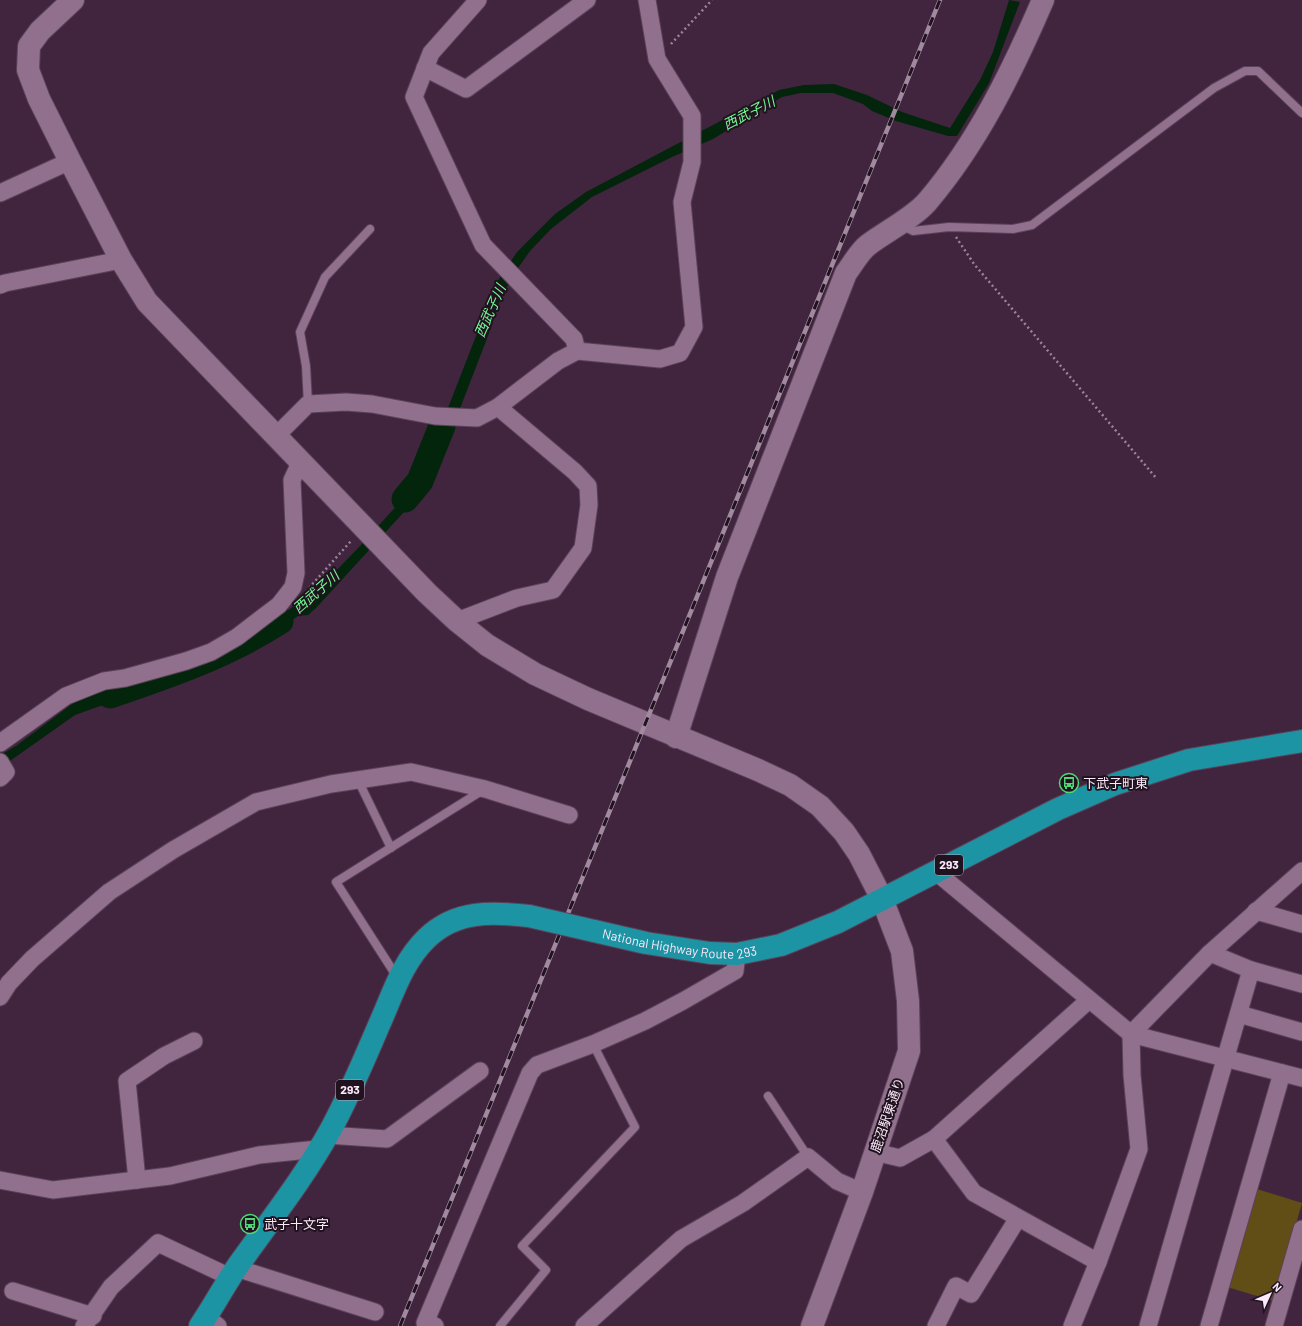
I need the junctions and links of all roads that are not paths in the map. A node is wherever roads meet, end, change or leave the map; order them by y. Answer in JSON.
{"nodes":[{"id":1,"x":73,"y":0,"type":"edge"},
{"id":2,"x":478,"y":0,"type":"edge"},
{"id":3,"x":587,"y":0,"type":"edge"},
{"id":4,"x":647,"y":0,"type":"edge"},
{"id":5,"x":1043,"y":0,"type":"edge"},
{"id":6,"x":425,"y":68,"type":"junction"},
{"id":7,"x":1302,"y":113,"type":"edge"},
{"id":8,"x":70,"y":162,"type":"junction"},
{"id":9,"x":0,"y":193,"type":"edge"},
{"id":10,"x":899,"y":224,"type":"junction"},
{"id":11,"x":370,"y":229,"type":"dead end"},
{"id":12,"x":121,"y":260,"type":"junction"},
{"id":13,"x":0,"y":285,"type":"edge"},
{"id":14,"x":577,"y":351,"type":"junction"},
{"id":15,"x":308,"y":404,"type":"junction"},
{"id":16,"x":498,"y":408,"type":"junction"},
{"id":17,"x":276,"y":436,"type":"junction"},
{"id":18,"x":300,"y":463,"type":"junction"},
{"id":19,"x":457,"y":621,"type":"junction"},
{"id":20,"x":676,"y":736,"type":"junction"},
{"id":21,"x":1302,"y":741,"type":"edge"},
{"id":22,"x":0,"y":743,"type":"edge"},
{"id":23,"x":0,"y":762,"type":"edge"},
{"id":24,"x":0,"y":778,"type":"edge"},
{"id":25,"x":358,"y":780,"type":"junction"},
{"id":26,"x":485,"y":789,"type":"junction"},
{"id":27,"x":568,"y":815,"type":"dead end"},
{"id":28,"x":391,"y":848,"type":"junction"},
{"id":29,"x":936,"y":872,"type":"junction"},
{"id":30,"x":1298,"y":879,"type":"edge"},
{"id":31,"x":882,"y":899,"type":"junction"},
{"id":32,"x":1256,"y":911,"type":"junction"},
{"id":33,"x":1302,"y":924,"type":"edge"},
{"id":34,"x":1210,"y":952,"type":"junction"},
{"id":35,"x":737,"y":954,"type":"junction"},
{"id":36,"x":1252,"y":970,"type":"junction"},
{"id":37,"x":398,"y":979,"type":"junction"},
{"id":38,"x":1302,"y":984,"type":"edge"},
{"id":39,"x":0,"y":997,"type":"edge"},
{"id":40,"x":1089,"y":1000,"type":"junction"},
{"id":41,"x":1239,"y":1014,"type":"junction"},
{"id":42,"x":1302,"y":1032,"type":"edge"},
{"id":43,"x":1131,"y":1034,"type":"junction"},
{"id":44,"x":194,"y":1041,"type":"dead end"},
{"id":45,"x":593,"y":1044,"type":"junction"},
{"id":46,"x":1226,"y":1058,"type":"junction"},
{"id":47,"x":480,"y":1071,"type":"dead end"},
{"id":48,"x":1282,"y":1073,"type":"junction"},
{"id":49,"x":1302,"y":1078,"type":"edge"},
{"id":50,"x":768,"y":1096,"type":"dead end"},
{"id":51,"x":934,"y":1139,"type":"junction"},
{"id":52,"x":323,"y":1142,"type":"junction"},
{"id":53,"x":874,"y":1152,"type":"junction"},
{"id":54,"x":808,"y":1158,"type":"junction"},
{"id":55,"x":0,"y":1180,"type":"edge"},
{"id":56,"x":138,"y":1180,"type":"junction"},
{"id":57,"x":862,"y":1192,"type":"junction"},
{"id":58,"x":1018,"y":1218,"type":"junction"},
{"id":59,"x":1302,"y":1228,"type":"edge"},
{"id":60,"x":1098,"y":1262,"type":"junction"},
{"id":61,"x":1296,"y":1272,"type":"edge"},
{"id":62,"x":233,"y":1273,"type":"junction"},
{"id":63,"x":12,"y":1291,"type":"dead end"},
{"id":64,"x":375,"y":1312,"type":"dead end"},
{"id":65,"x":88,"y":1321,"type":"edge"},
{"id":66,"x":208,"y":1323,"type":"edge"},
{"id":67,"x":433,"y":1326,"type":"edge"},
{"id":68,"x":500,"y":1326,"type":"edge"},
{"id":69,"x":584,"y":1326,"type":"edge"},
{"id":70,"x":812,"y":1326,"type":"edge"},
{"id":71,"x":936,"y":1326,"type":"edge"},
{"id":72,"x":1072,"y":1326,"type":"edge"},
{"id":73,"x":1148,"y":1326,"type":"edge"},
{"id":74,"x":1208,"y":1326,"type":"edge"},
{"id":75,"x":1274,"y":1326,"type":"edge"}],
"edges":[{"from":1,"to":8,"type":"street","name":"鹿沼駅東通り"},
{"from":2,"to":6,"type":"street"},
{"from":3,"to":6,"type":"street"},
{"from":4,"to":14,"type":"street"},
{"from":5,"to":10,"type":"street"},
{"from":6,"to":14,"type":"street"},
{"from":7,"to":10,"type":"lane"},
{"from":8,"to":9,"type":"street"},
{"from":8,"to":12,"type":"street","name":"鹿沼駅東通り"},
{"from":10,"to":20,"type":"street"},
{"from":11,"to":15,"type":"lane"},
{"from":12,"to":13,"type":"street"},
{"from":12,"to":17,"type":"street","name":"鹿沼駅東通り"},
{"from":14,"to":16,"type":"street"},
{"from":15,"to":16,"type":"street"},
{"from":15,"to":17,"type":"street"},
{"from":16,"to":19,"type":"street"},
{"from":17,"to":18,"type":"street","name":"鹿沼駅東通り"},
{"from":18,"to":19,"type":"street","name":"鹿沼駅東通り"},
{"from":18,"to":22,"type":"street"},
{"from":19,"to":20,"type":"street","name":"鹿沼駅東通り"},
{"from":20,"to":31,"type":"street","name":"鹿沼駅東通り"},
{"from":21,"to":29,"type":"highway","name":"National Highway Route 293","number":"293"},
{"from":23,"to":24,"type":"street"},
{"from":25,"to":26,"type":"street"},
{"from":25,"to":28,"type":"lane"},
{"from":25,"to":39,"type":"street"},
{"from":26,"to":27,"type":"street"},
{"from":26,"to":28,"type":"lane"},
{"from":28,"to":37,"type":"lane"},
{"from":29,"to":31,"type":"highway","name":"National Highway Route 293","number":"293"},
{"from":29,"to":40,"type":"street"},
{"from":30,"to":32,"type":"street"},
{"from":31,"to":35,"type":"highway","name":"National Highway Route 293","number":"293"},
{"from":31,"to":53,"type":"street","name":"鹿沼駅東通り"},
{"from":32,"to":33,"type":"street"},
{"from":32,"to":34,"type":"street"},
{"from":34,"to":36,"type":"street"},
{"from":34,"to":43,"type":"street"},
{"from":35,"to":37,"type":"highway","name":"National Highway Route 293","number":"293","bridge":true},
{"from":35,"to":45,"type":"street"},
{"from":36,"to":38,"type":"street"},
{"from":36,"to":41,"type":"street"},
{"from":37,"to":52,"type":"highway","name":"National Highway Route 293","number":"293"},
{"from":40,"to":43,"type":"street"},
{"from":40,"to":51,"type":"street"},
{"from":41,"to":42,"type":"street"},
{"from":41,"to":46,"type":"street"},
{"from":43,"to":46,"type":"street"},
{"from":43,"to":60,"type":"street"},
{"from":44,"to":56,"type":"street"},
{"from":45,"to":67,"type":"street"},
{"from":45,"to":68,"type":"lane"},
{"from":46,"to":48,"type":"street"},
{"from":46,"to":73,"type":"street"},
{"from":47,"to":52,"type":"street"},
{"from":48,"to":49,"type":"street"},
{"from":48,"to":74,"type":"street"},
{"from":50,"to":54,"type":"lane"},
{"from":51,"to":53,"type":"street"},
{"from":51,"to":58,"type":"street"},
{"from":52,"to":56,"type":"street"},
{"from":52,"to":62,"type":"highway","name":"National Highway Route 293","number":"293"},
{"from":53,"to":57,"type":"street","name":"鹿沼駅東通り"},
{"from":54,"to":57,"type":"street"},
{"from":54,"to":69,"type":"street"},
{"from":55,"to":56,"type":"street"},
{"from":57,"to":70,"type":"street","name":"鹿沼駅東通り"},
{"from":58,"to":60,"type":"street"},
{"from":58,"to":71,"type":"street"},
{"from":59,"to":61,"type":"street"},
{"from":60,"to":72,"type":"street"},
{"from":61,"to":75,"type":"street"},
{"from":62,"to":64,"type":"street"},
{"from":62,"to":65,"type":"street"},
{"from":62,"to":66,"type":"highway","name":"National Highway Route 293","number":"293"},
{"from":63,"to":65,"type":"street"}]}
